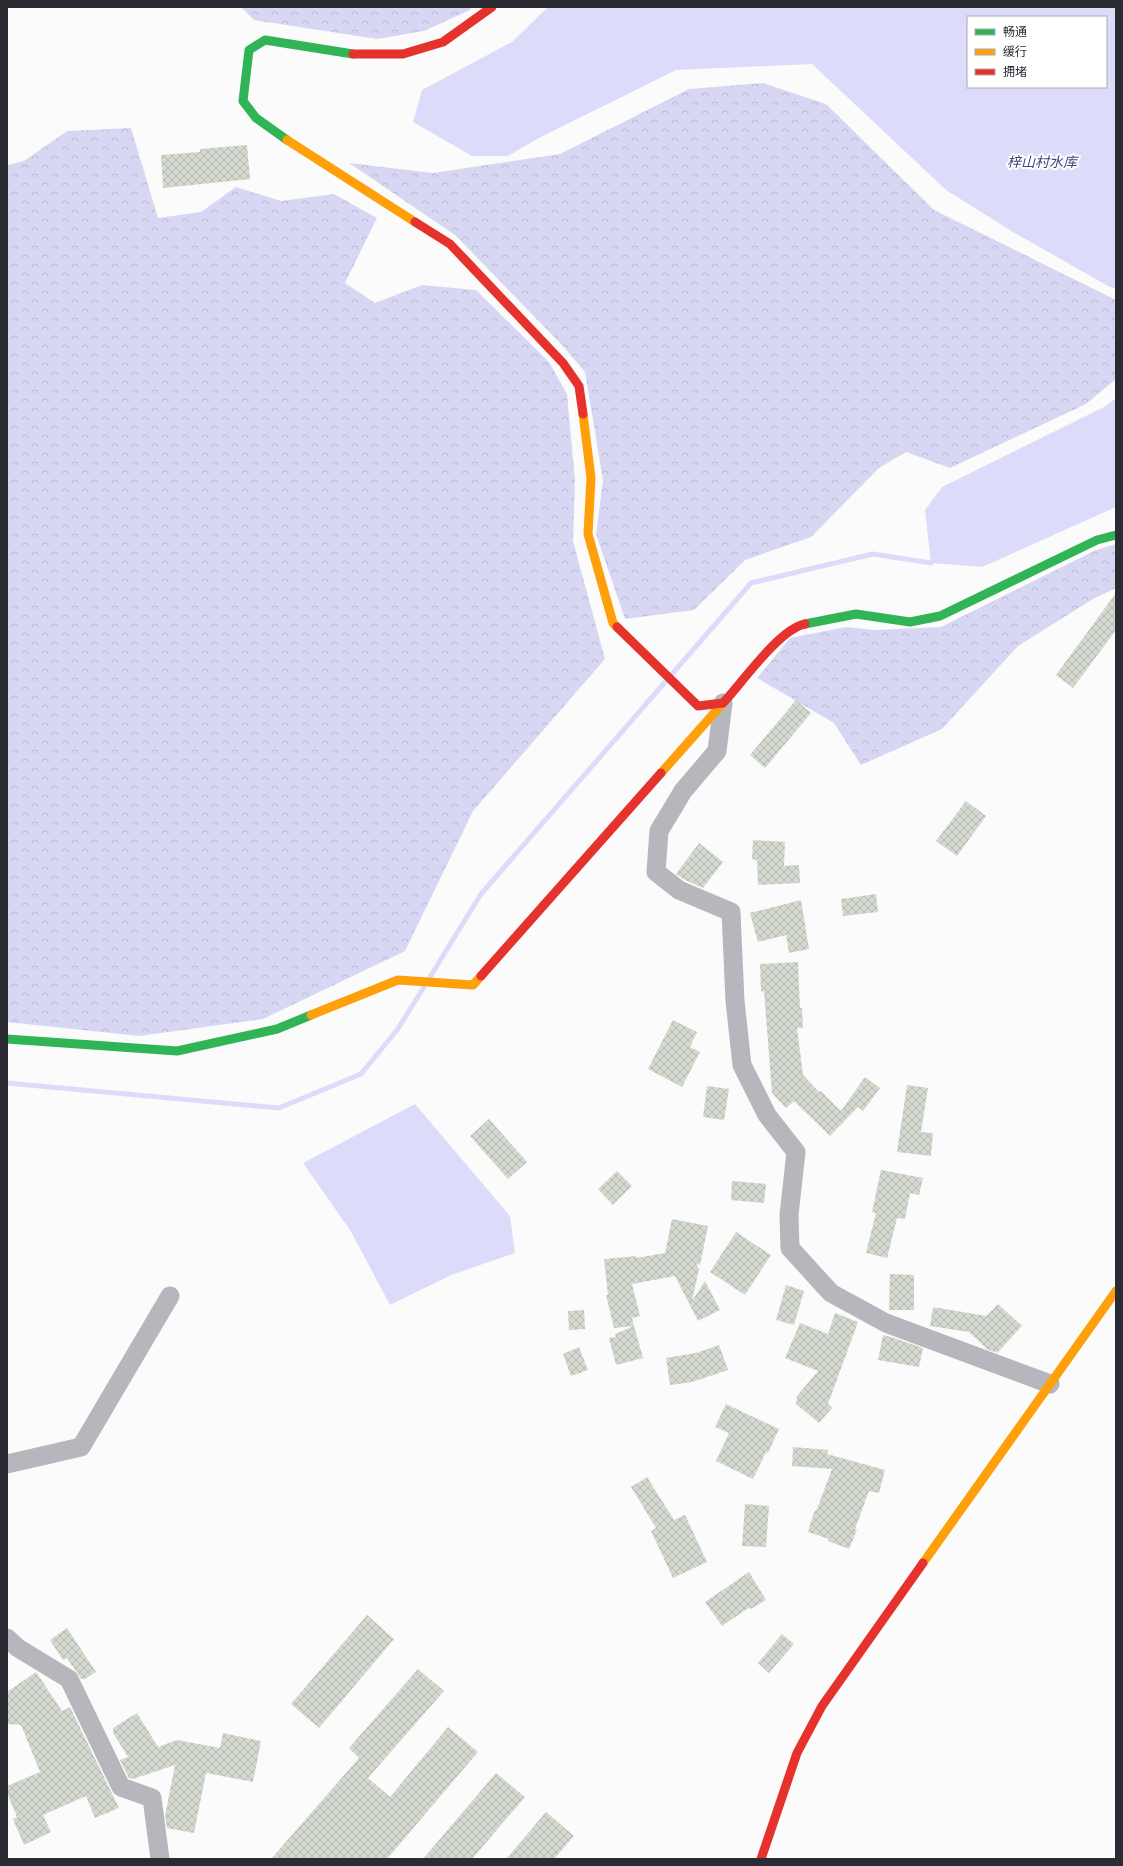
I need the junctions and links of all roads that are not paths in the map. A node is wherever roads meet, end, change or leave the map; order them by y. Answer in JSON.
{"nodes":[{"id":1,"x":492,"y":7,"type":"edge"},
{"id":2,"x":1116,"y":535,"type":"edge"},
{"id":3,"x":723,"y":703,"type":"junction"},
{"id":4,"x":7,"y":1039,"type":"edge"},
{"id":5,"x":1116,"y":1291,"type":"edge"},
{"id":6,"x":170,"y":1296,"type":"dead end"},
{"id":7,"x":1050,"y":1384,"type":"junction"},
{"id":8,"x":7,"y":1464,"type":"edge"},
{"id":9,"x":7,"y":1638,"type":"edge"},
{"id":10,"x":160,"y":1859,"type":"edge"},
{"id":11,"x":761,"y":1859,"type":"edge"}],
"edges":[{"from":1,"to":3,"type":"street"},
{"from":2,"to":3,"type":"street"},
{"from":3,"to":4,"type":"street"},
{"from":3,"to":7,"type":"street"},
{"from":5,"to":7,"type":"street"},
{"from":6,"to":8,"type":"street"},
{"from":7,"to":11,"type":"street"},
{"from":9,"to":10,"type":"street"}]}
